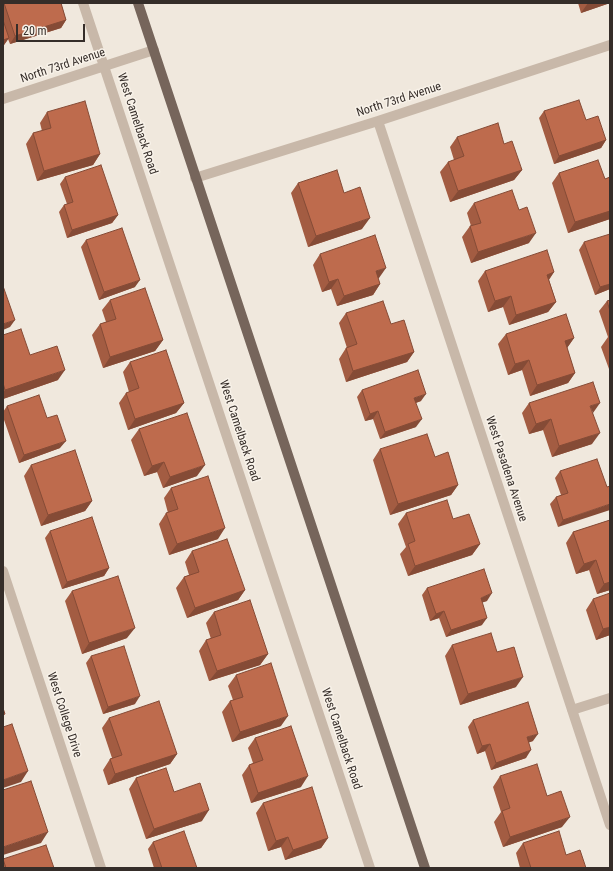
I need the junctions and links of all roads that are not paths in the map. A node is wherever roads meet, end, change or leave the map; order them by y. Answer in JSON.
{"nodes":[{"id":1,"x":83,"y":3,"type":"edge"},
{"id":2,"x":138,"y":3,"type":"edge"},
{"id":3,"x":610,"y":45,"type":"edge"},
{"id":4,"x":154,"y":50,"type":"junction"},
{"id":5,"x":104,"y":66,"type":"junction"},
{"id":6,"x":3,"y":99,"type":"edge"},
{"id":7,"x":378,"y":121,"type":"junction"},
{"id":8,"x":195,"y":178,"type":"junction"},
{"id":9,"x":3,"y":571,"type":"edge"},
{"id":10,"x":610,"y":698,"type":"edge"},
{"id":11,"x":572,"y":710,"type":"junction"},
{"id":12,"x":610,"y":825,"type":"edge"},
{"id":13,"x":101,"y":868,"type":"edge"},
{"id":14,"x":370,"y":868,"type":"edge"},
{"id":15,"x":425,"y":868,"type":"edge"}],
"edges":[{"from":1,"to":5,"type":"street","name":"West Camelback Road"},
{"from":2,"to":4,"type":"main road"},
{"from":3,"to":7,"type":"street","name":"North 73rd Avenue"},
{"from":4,"to":5,"type":"street","name":"North 73rd Avenue"},
{"from":4,"to":8,"type":"main road"},
{"from":5,"to":6,"type":"street","name":"North 73rd Avenue"},
{"from":5,"to":14,"type":"street","name":"West Camelback Road"},
{"from":7,"to":8,"type":"street","name":"North 73rd Avenue"},
{"from":7,"to":11,"type":"street","name":"West Pasadena Avenue"},
{"from":8,"to":15,"type":"main road"},
{"from":9,"to":13,"type":"street","name":"West College Drive"},
{"from":10,"to":11,"type":"street"},
{"from":11,"to":12,"type":"street","name":"West Pasadena Avenue"}]}
